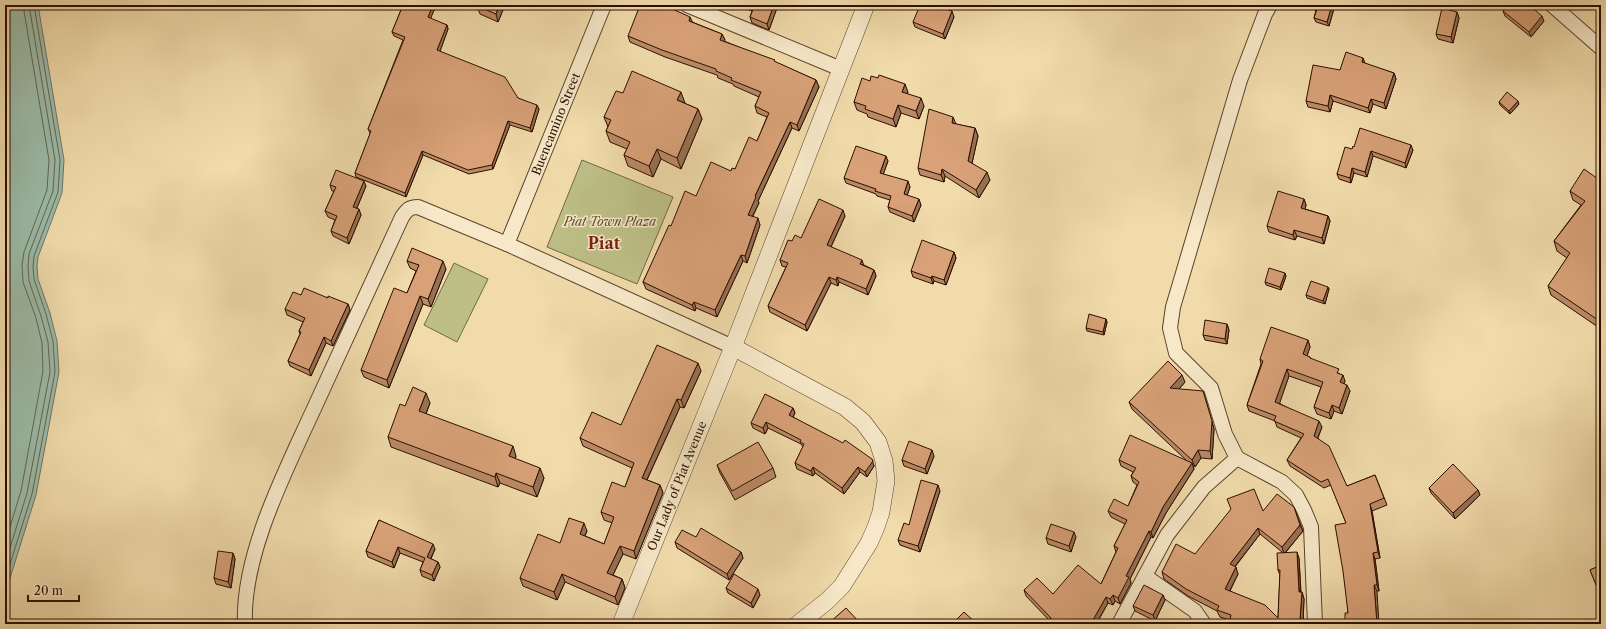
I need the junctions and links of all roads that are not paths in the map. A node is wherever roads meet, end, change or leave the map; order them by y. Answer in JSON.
{"nodes":[{"id":1,"x":604,"y":5,"type":"edge"},
{"id":2,"x":686,"y":5,"type":"edge"},
{"id":3,"x":866,"y":5,"type":"edge"},
{"id":4,"x":1270,"y":5,"type":"edge"},
{"id":5,"x":1552,"y":5,"type":"edge"},
{"id":6,"x":1601,"y":48,"type":"edge"},
{"id":7,"x":841,"y":69,"type":"junction"},
{"id":8,"x":507,"y":244,"type":"junction"},
{"id":9,"x":733,"y":347,"type":"junction"},
{"id":10,"x":1237,"y":458,"type":"junction"},
{"id":11,"x":1145,"y":576,"type":"junction"},
{"id":12,"x":245,"y":624,"type":"edge"},
{"id":13,"x":621,"y":624,"type":"edge"},
{"id":14,"x":798,"y":624,"type":"edge"},
{"id":15,"x":1119,"y":624,"type":"edge"},
{"id":16,"x":1204,"y":624,"type":"edge"},
{"id":17,"x":1316,"y":624,"type":"edge"}],
"edges":[{"from":1,"to":8,"type":"street","name":"Buencamino Street"},
{"from":2,"to":7,"type":"street"},
{"from":3,"to":7,"type":"street","name":"Our Lady of Piat Avenue"},
{"from":4,"to":10,"type":"street"},
{"from":5,"to":6,"type":"street"},
{"from":7,"to":9,"type":"street","name":"Our Lady of Piat Avenue"},
{"from":8,"to":9,"type":"street"},
{"from":8,"to":12,"type":"street"},
{"from":9,"to":13,"type":"street","name":"Our Lady of Piat Avenue"},
{"from":9,"to":14,"type":"street"},
{"from":10,"to":11,"type":"street"},
{"from":10,"to":17,"type":"street"},
{"from":11,"to":15,"type":"street"},
{"from":11,"to":16,"type":"street"}]}
